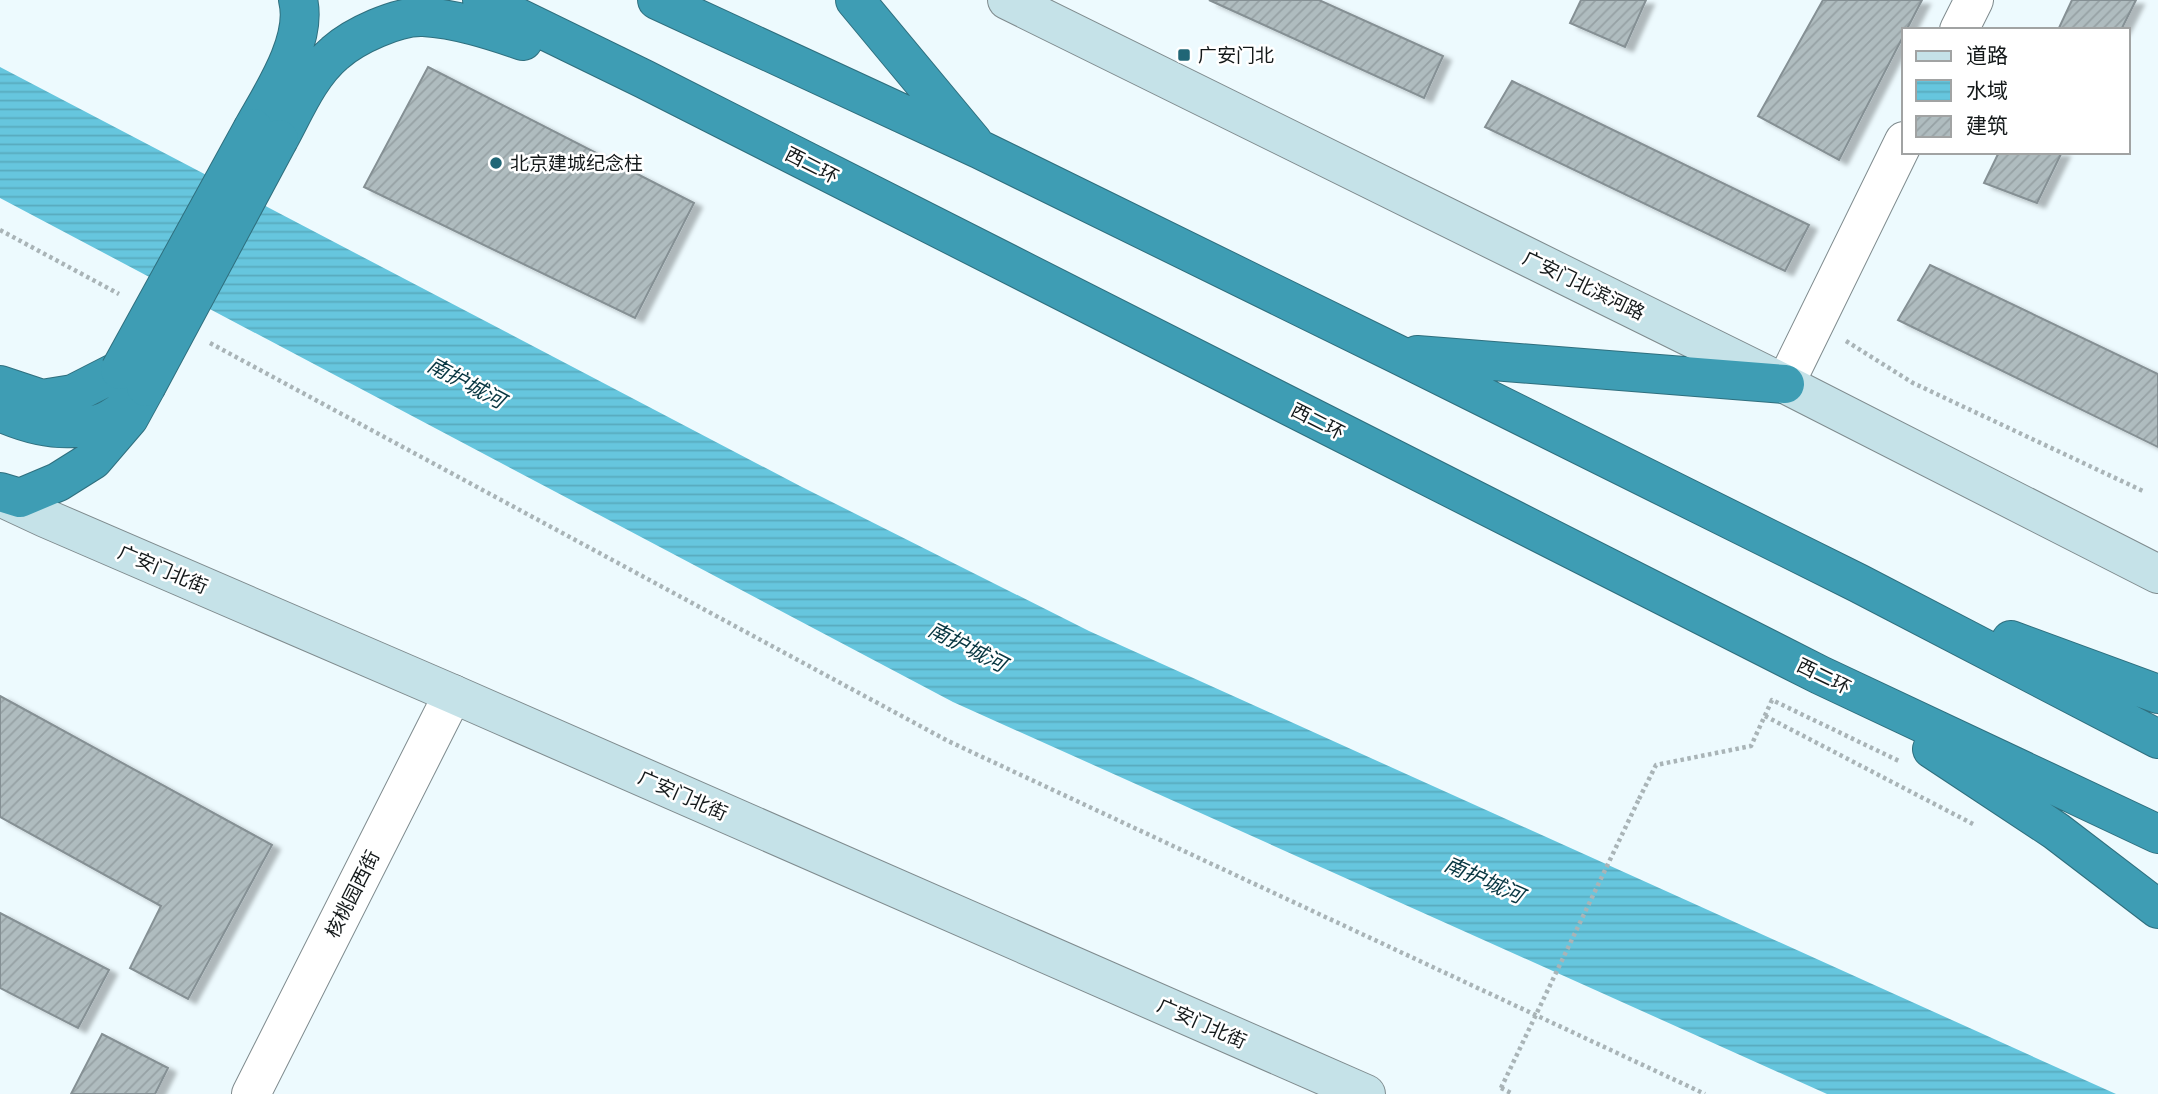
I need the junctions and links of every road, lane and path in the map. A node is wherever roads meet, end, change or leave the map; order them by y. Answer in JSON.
{"nodes":[{"id":1,"x":298,"y":0,"type":"edge"},
{"id":2,"x":482,"y":0,"type":"edge"},
{"id":3,"x":657,"y":0,"type":"edge"},
{"id":4,"x":855,"y":0,"type":"edge"},
{"id":5,"x":1007,"y":0,"type":"edge"},
{"id":6,"x":1974,"y":0,"type":"edge"},
{"id":7,"x":1960,"y":28,"type":"edge"},
{"id":8,"x":644,"y":79,"type":"junction"},
{"id":9,"x":266,"y":133,"type":"junction"},
{"id":10,"x":1902,"y":145,"type":"edge"},
{"id":11,"x":979,"y":149,"type":"junction"},
{"id":12,"x":0,"y":230,"type":"edge"},
{"id":13,"x":123,"y":296,"type":"dead end"},
{"id":14,"x":1840,"y":337,"type":"dead end"},
{"id":15,"x":209,"y":342,"type":"dead end"},
{"id":16,"x":1397,"y":354,"type":"junction"},
{"id":17,"x":1785,"y":384,"type":"junction"},
{"id":18,"x":0,"y":385,"type":"edge"},
{"id":19,"x":135,"y":386,"type":"junction"},
{"id":20,"x":0,"y":412,"type":"edge"},
{"id":21,"x":2145,"y":492,"type":"dead end"},
{"id":22,"x":0,"y":494,"type":"edge"},
{"id":23,"x":2158,"y":574,"type":"edge"},
{"id":24,"x":1858,"y":583,"type":"junction"},
{"id":25,"x":1820,"y":675,"type":"junction"},
{"id":26,"x":453,"y":694,"type":"junction"},
{"id":27,"x":2158,"y":694,"type":"edge"},
{"id":28,"x":1765,"y":716,"type":"junction"},
{"id":29,"x":2158,"y":739,"type":"edge"},
{"id":30,"x":1907,"y":765,"type":"dead end"},
{"id":31,"x":1974,"y":824,"type":"dead end"},
{"id":32,"x":2158,"y":834,"type":"edge"},
{"id":33,"x":2158,"y":909,"type":"edge"},
{"id":34,"x":251,"y":1094,"type":"edge"},
{"id":35,"x":1366,"y":1094,"type":"edge"},
{"id":36,"x":1513,"y":1094,"type":"edge"},
{"id":37,"x":1705,"y":1094,"type":"edge"}],
"edges":[{"from":1,"to":9,"type":"highway"},
{"from":2,"to":8,"type":"highway","name":"西二环"},
{"from":3,"to":11,"type":"highway"},
{"from":4,"to":11,"type":"highway"},
{"from":5,"to":17,"type":"street","name":"广安门北滨河路"},
{"from":6,"to":7,"type":"street"},
{"from":8,"to":9,"type":"highway"},
{"from":8,"to":25,"type":"highway","name":"西二环"},
{"from":9,"to":19,"type":"highway","bridge":true},
{"from":10,"to":17,"type":"street"},
{"from":11,"to":16,"type":"highway"},
{"from":12,"to":13,"type":"path"},
{"from":14,"to":21,"type":"path"},
{"from":15,"to":37,"type":"path"},
{"from":16,"to":17,"type":"highway"},
{"from":16,"to":24,"type":"highway"},
{"from":17,"to":23,"type":"street","name":"广安门北滨河路"},
{"from":18,"to":19,"type":"highway"},
{"from":19,"to":20,"type":"highway"},
{"from":19,"to":22,"type":"highway"},
{"from":22,"to":26,"type":"street","name":"广安门北街"},
{"from":24,"to":27,"type":"highway"},
{"from":24,"to":29,"type":"highway"},
{"from":25,"to":32,"type":"highway","name":"西二环"},
{"from":25,"to":33,"type":"highway"},
{"from":26,"to":34,"type":"street","name":"核桃园西街"},
{"from":26,"to":35,"type":"street","name":"广安门北街"},
{"from":28,"to":30,"type":"path"},
{"from":28,"to":31,"type":"path"},
{"from":28,"to":36,"type":"path","bridge":true}]}
